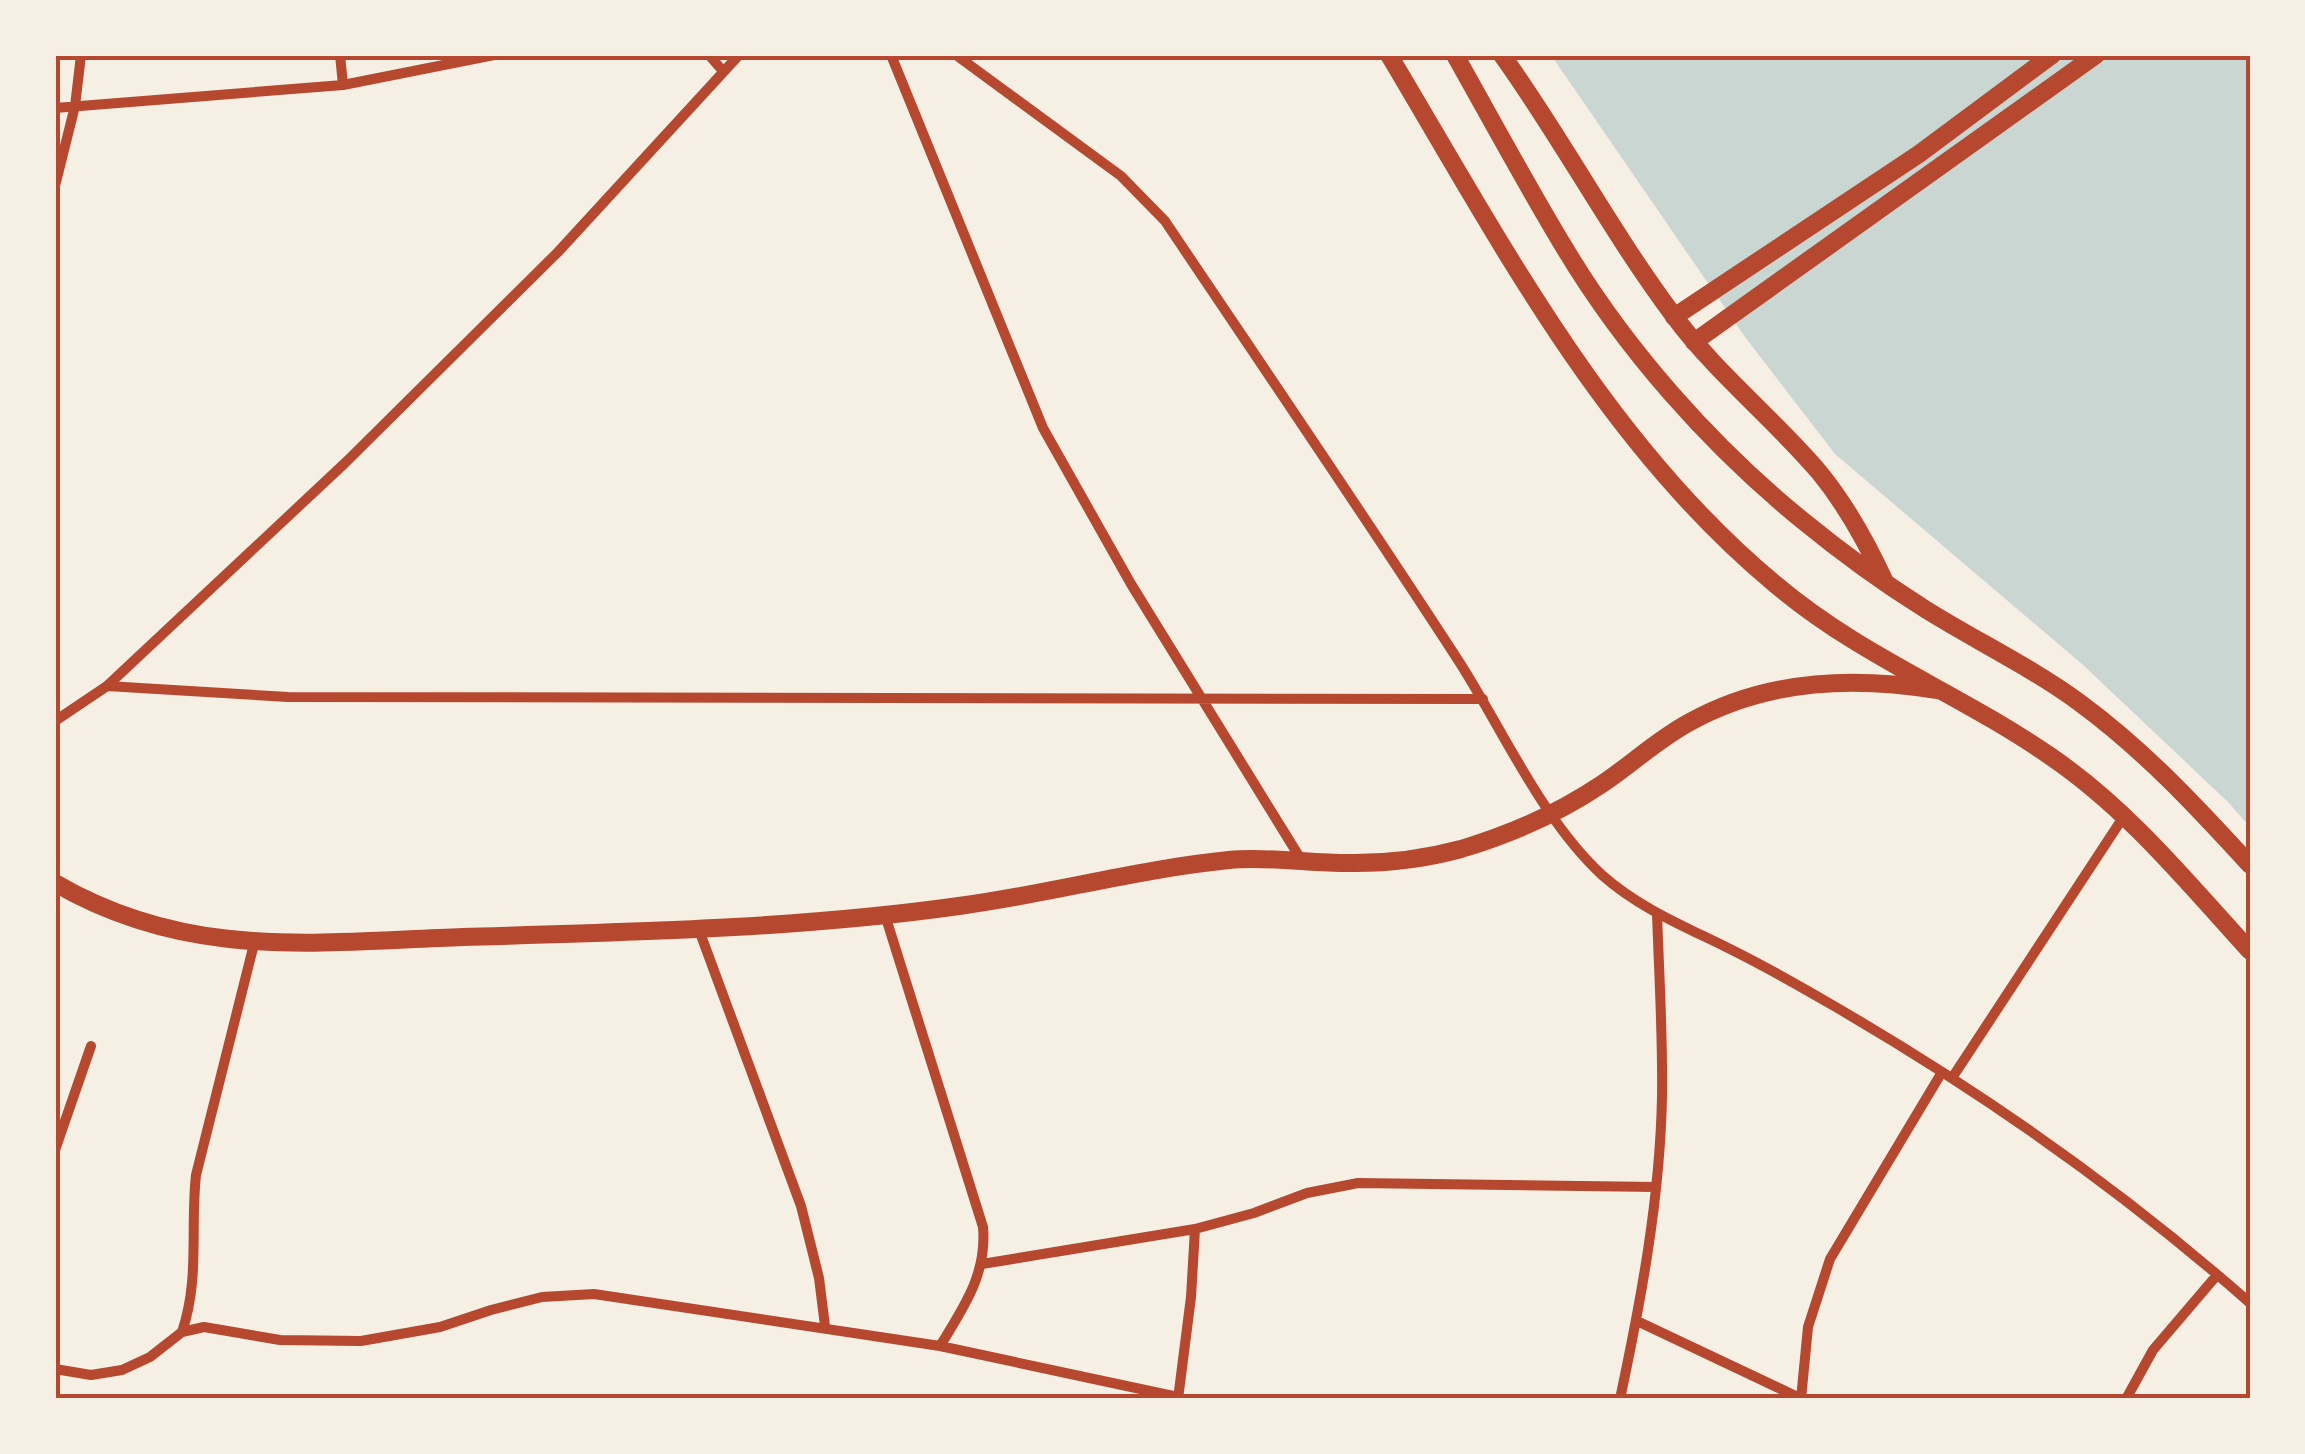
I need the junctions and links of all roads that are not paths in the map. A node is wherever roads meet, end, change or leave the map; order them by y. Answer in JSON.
{"nodes":[{"id":1,"x":80,"y":55,"type":"edge"},
{"id":2,"x":340,"y":55,"type":"edge"},
{"id":3,"x":494,"y":55,"type":"edge"},
{"id":4,"x":709,"y":55,"type":"edge"},
{"id":5,"x":739,"y":55,"type":"edge"},
{"id":6,"x":891,"y":55,"type":"edge"},
{"id":7,"x":956,"y":55,"type":"edge"},
{"id":8,"x":1389,"y":55,"type":"edge"},
{"id":9,"x":1456,"y":55,"type":"edge"},
{"id":10,"x":1502,"y":55,"type":"edge"},
{"id":11,"x":2052,"y":55,"type":"edge"},
{"id":12,"x":2096,"y":55,"type":"edge"},
{"id":13,"x":722,"y":70,"type":"junction"},
{"id":14,"x":343,"y":85,"type":"junction"},
{"id":15,"x":75,"y":106,"type":"junction"},
{"id":16,"x":55,"y":108,"type":"edge"},
{"id":17,"x":55,"y":186,"type":"edge"},
{"id":18,"x":1674,"y":317,"type":"junction"},
{"id":19,"x":1694,"y":342,"type":"junction"},
{"id":20,"x":1886,"y":583,"type":"junction"},
{"id":21,"x":107,"y":686,"type":"junction"},
{"id":22,"x":1936,"y":690,"type":"junction"},
{"id":23,"x":1202,"y":699,"type":"junction"},
{"id":24,"x":1483,"y":699,"type":"junction"},
{"id":25,"x":55,"y":721,"type":"edge"},
{"id":26,"x":1552,"y":814,"type":"junction"},
{"id":27,"x":2124,"y":814,"type":"junction"},
{"id":28,"x":1302,"y":861,"type":"junction"},
{"id":29,"x":2250,"y":865,"type":"edge"},
{"id":30,"x":55,"y":883,"type":"edge"},
{"id":31,"x":1657,"y":913,"type":"junction"},
{"id":32,"x":885,"y":915,"type":"junction"},
{"id":33,"x":699,"y":930,"type":"junction"},
{"id":34,"x":254,"y":944,"type":"junction"},
{"id":35,"x":2250,"y":951,"type":"edge"},
{"id":36,"x":91,"y":1046,"type":"dead end"},
{"id":37,"x":1947,"y":1075,"type":"junction"},
{"id":38,"x":55,"y":1150,"type":"edge"},
{"id":39,"x":1656,"y":1187,"type":"junction"},
{"id":40,"x":1195,"y":1230,"type":"junction"},
{"id":41,"x":982,"y":1264,"type":"junction"},
{"id":42,"x":2217,"y":1275,"type":"junction"},
{"id":43,"x":2250,"y":1303,"type":"edge"},
{"id":44,"x":1637,"y":1321,"type":"junction"},
{"id":45,"x":826,"y":1326,"type":"junction"},
{"id":46,"x":182,"y":1332,"type":"junction"},
{"id":47,"x":940,"y":1346,"type":"junction"},
{"id":48,"x":55,"y":1369,"type":"edge"},
{"id":49,"x":1178,"y":1398,"type":"edge"},
{"id":50,"x":1620,"y":1399,"type":"edge"},
{"id":51,"x":1801,"y":1399,"type":"edge"},
{"id":52,"x":2126,"y":1399,"type":"edge"}],
"edges":[{"from":1,"to":15,"type":"street"},
{"from":2,"to":14,"type":"street"},
{"from":3,"to":14,"type":"street"},
{"from":4,"to":13,"type":"street"},
{"from":5,"to":13,"type":"street"},
{"from":6,"to":23,"type":"street"},
{"from":7,"to":24,"type":"street"},
{"from":8,"to":22,"type":"street"},
{"from":9,"to":20,"type":"street"},
{"from":10,"to":18,"type":"street"},
{"from":11,"to":18,"type":"street"},
{"from":12,"to":19,"type":"street"},
{"from":13,"to":21,"type":"street"},
{"from":14,"to":15,"type":"street"},
{"from":15,"to":16,"type":"street"},
{"from":15,"to":17,"type":"street"},
{"from":18,"to":19,"type":"street"},
{"from":19,"to":20,"type":"street"},
{"from":20,"to":29,"type":"street"},
{"from":21,"to":23,"type":"street"},
{"from":21,"to":25,"type":"street"},
{"from":22,"to":26,"type":"street"},
{"from":22,"to":27,"type":"street"},
{"from":23,"to":24,"type":"street"},
{"from":23,"to":28,"type":"street"},
{"from":24,"to":26,"type":"street"},
{"from":26,"to":28,"type":"street"},
{"from":26,"to":31,"type":"street"},
{"from":27,"to":35,"type":"street"},
{"from":27,"to":37,"type":"street"},
{"from":28,"to":32,"type":"street"},
{"from":30,"to":34,"type":"street"},
{"from":31,"to":37,"type":"street"},
{"from":31,"to":39,"type":"street"},
{"from":32,"to":33,"type":"street"},
{"from":32,"to":41,"type":"street"},
{"from":33,"to":34,"type":"street"},
{"from":33,"to":45,"type":"street"},
{"from":34,"to":46,"type":"street"},
{"from":36,"to":38,"type":"street"},
{"from":37,"to":42,"type":"street"},
{"from":37,"to":51,"type":"street"},
{"from":39,"to":40,"type":"street"},
{"from":39,"to":44,"type":"street"},
{"from":40,"to":41,"type":"street"},
{"from":40,"to":49,"type":"street"},
{"from":41,"to":47,"type":"street"},
{"from":42,"to":43,"type":"street"},
{"from":42,"to":52,"type":"street"},
{"from":44,"to":50,"type":"street"},
{"from":44,"to":51,"type":"street"},
{"from":45,"to":46,"type":"street"},
{"from":45,"to":47,"type":"street"},
{"from":46,"to":48,"type":"street"},
{"from":47,"to":49,"type":"street"}]}
